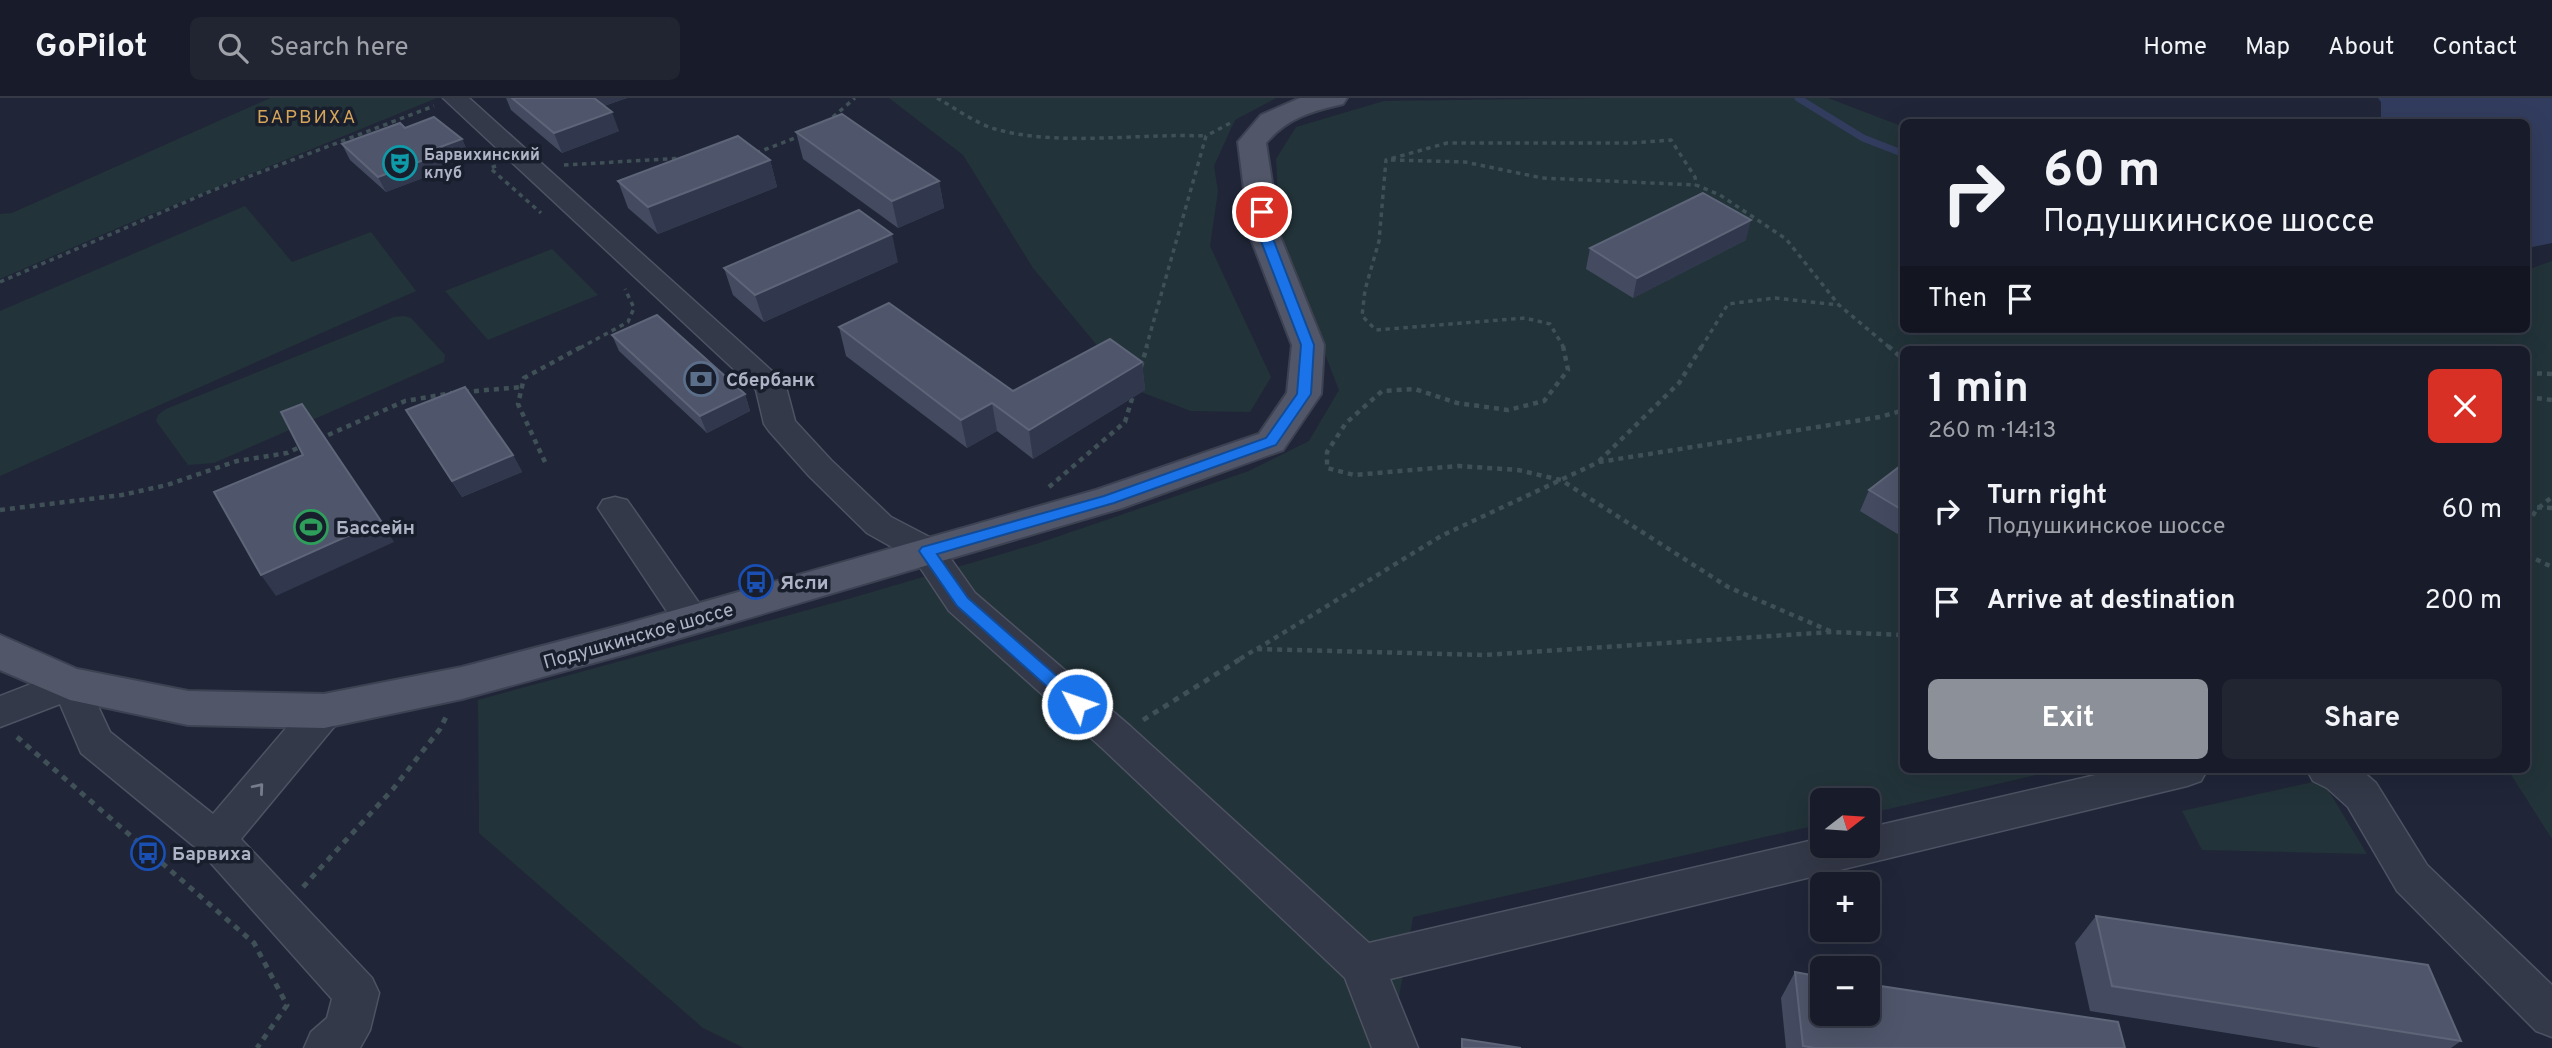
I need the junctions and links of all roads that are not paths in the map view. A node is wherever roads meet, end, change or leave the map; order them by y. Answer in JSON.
{"nodes":[{"id":1,"x":456,"y":98,"type":"edge"},
{"id":2,"x":1334,"y":98,"type":"edge"},
{"id":3,"x":615,"y":508,"type":"dead end"},
{"id":4,"x":927,"y":551,"type":"junction"},
{"id":5,"x":691,"y":619,"type":"junction"},
{"id":6,"x":0,"y":650,"type":"edge"},
{"id":7,"x":70,"y":684,"type":"junction"},
{"id":8,"x":324,"y":710,"type":"junction"},
{"id":9,"x":5,"y":722,"type":"edge"},
{"id":10,"x":2174,"y":773,"type":"edge"},
{"id":11,"x":2334,"y":773,"type":"edge"},
{"id":12,"x":216,"y":840,"type":"junction"},
{"id":13,"x":1362,"y":965,"type":"junction"},
{"id":14,"x":2552,"y":1016,"type":"edge"},
{"id":15,"x":327,"y":1048,"type":"edge"},
{"id":16,"x":1395,"y":1048,"type":"edge"}],
"edges":[{"from":1,"to":4,"type":"street"},
{"from":2,"to":4,"type":"main road","name":"Подушкинское шоссе"},
{"from":3,"to":5,"type":"street"},
{"from":4,"to":5,"type":"main road","name":"Подушкинское шоссе"},
{"from":4,"to":13,"type":"street"},
{"from":5,"to":8,"type":"main road","name":"Подушкинское шоссе"},
{"from":6,"to":7,"type":"main road","name":"Подушкинское шоссе"},
{"from":7,"to":8,"type":"main road","name":"Подушкинское шоссе"},
{"from":7,"to":9,"type":"street"},
{"from":7,"to":12,"type":"street"},
{"from":12,"to":8,"type":"street","one_way":true},
{"from":10,"to":13,"type":"street"},
{"from":11,"to":14,"type":"street"},
{"from":12,"to":15,"type":"street"},
{"from":13,"to":16,"type":"street"}]}
